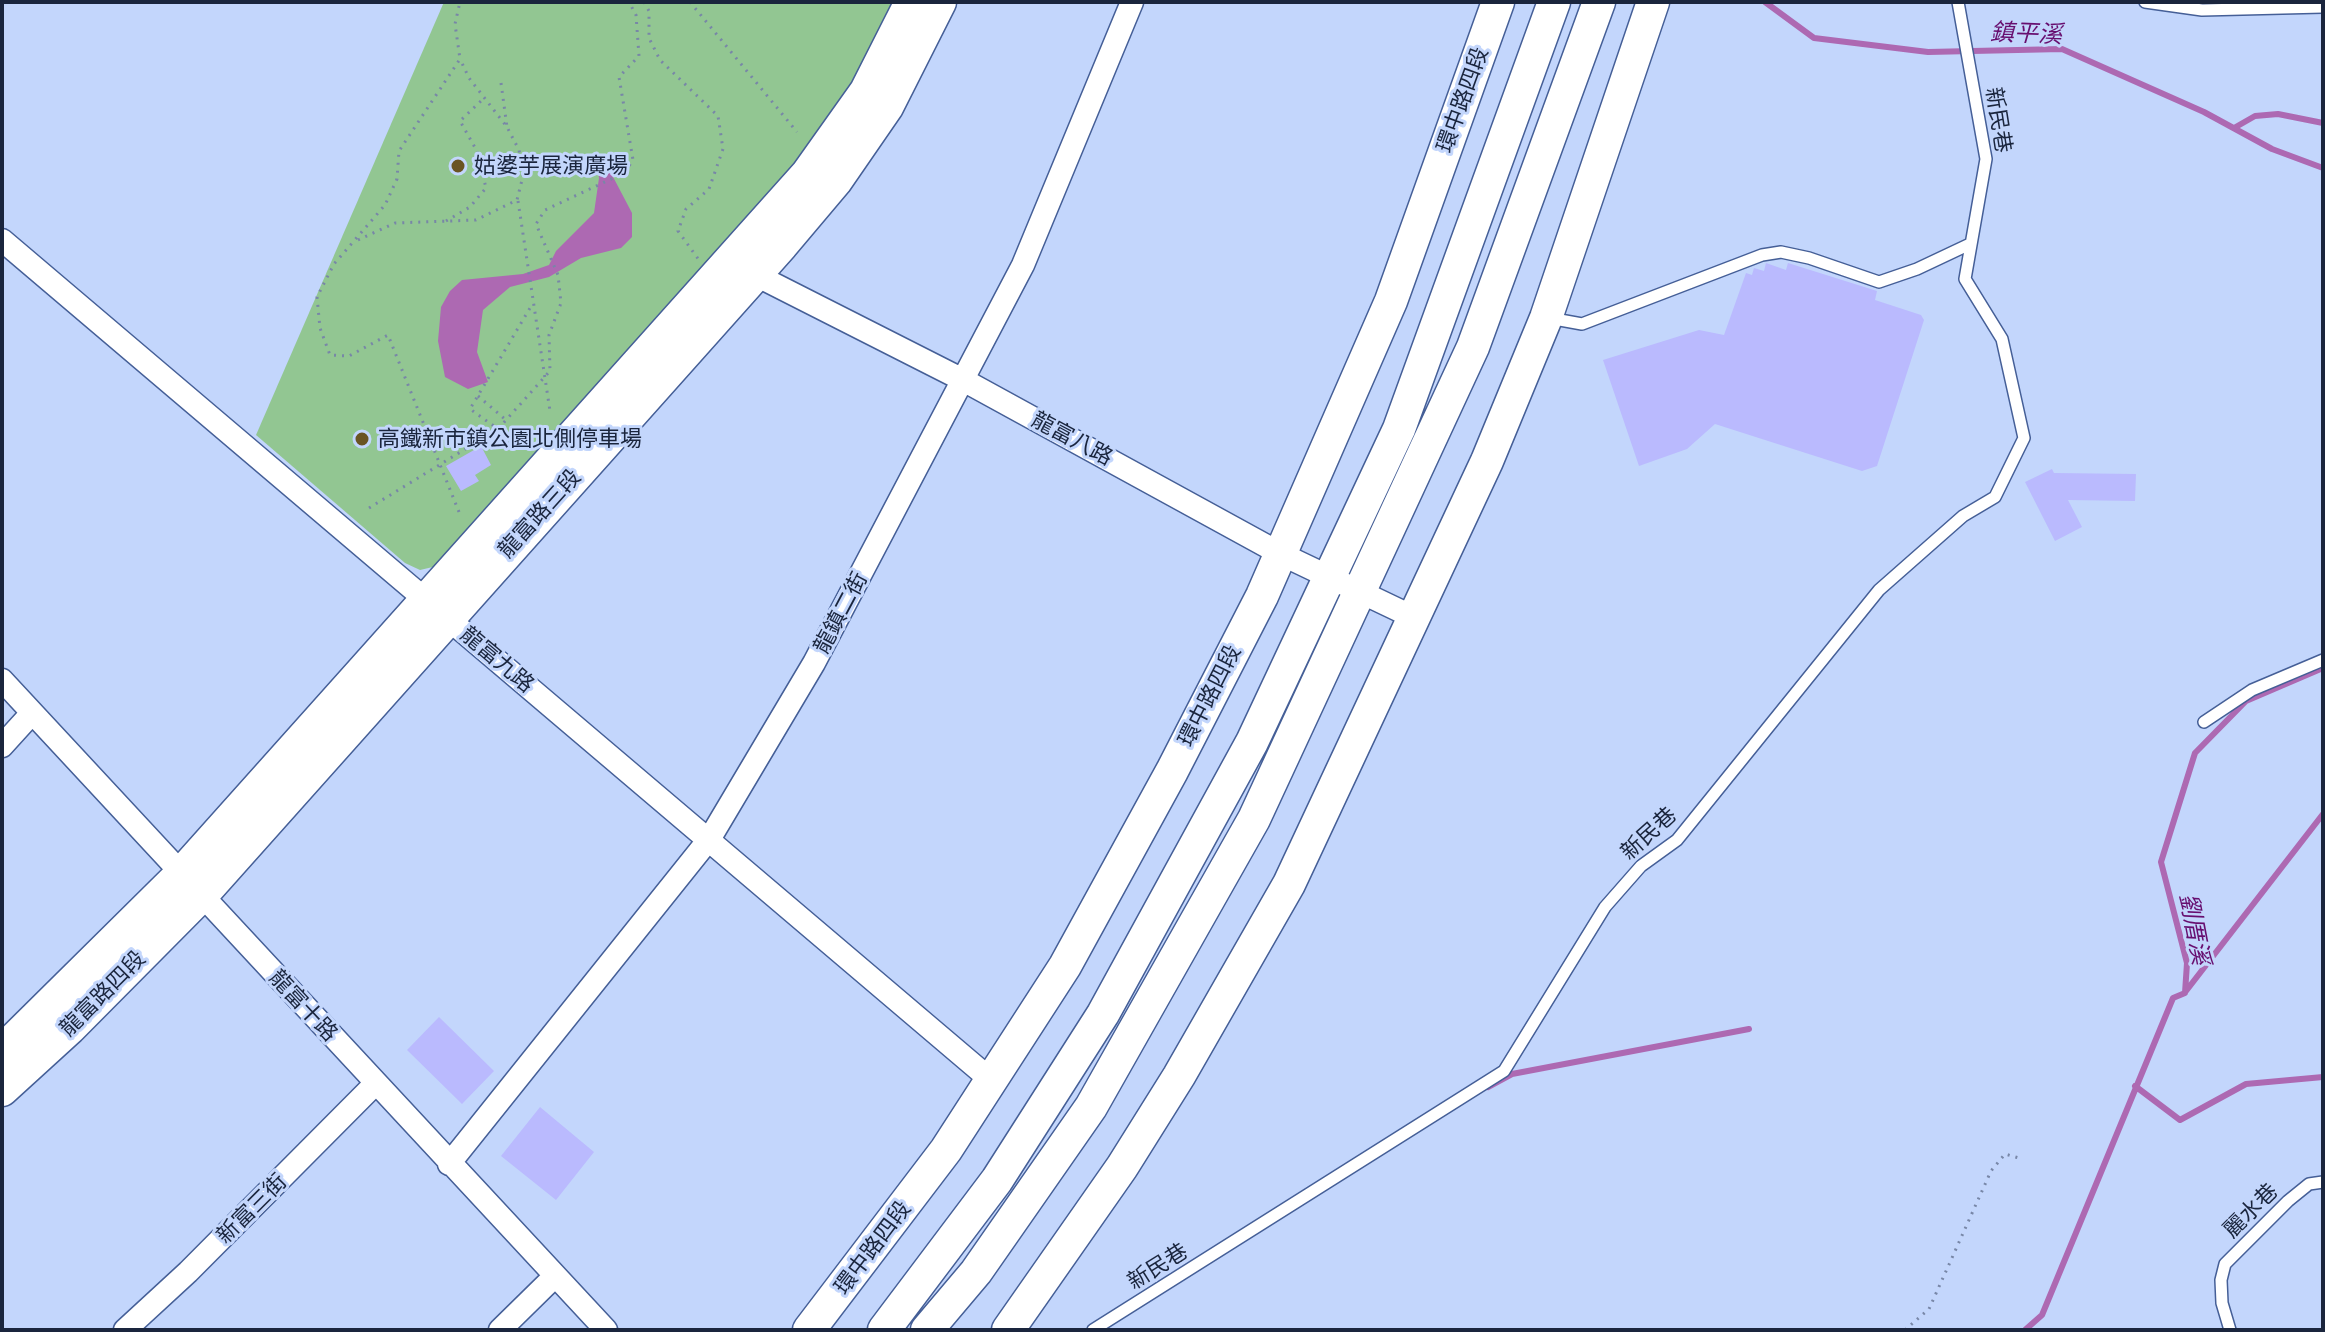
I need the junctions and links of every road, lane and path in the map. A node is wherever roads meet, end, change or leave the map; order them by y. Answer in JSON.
{"nodes":[{"id":1,"x":460,"y":2,"type":"edge"},
{"id":2,"x":629,"y":2,"type":"edge"},
{"id":3,"x":644,"y":2,"type":"edge"},
{"id":4,"x":690,"y":2,"type":"edge"},
{"id":5,"x":911,"y":2,"type":"edge"},
{"id":6,"x":940,"y":2,"type":"edge"},
{"id":7,"x":1132,"y":2,"type":"edge"},
{"id":8,"x":1498,"y":2,"type":"edge"},
{"id":9,"x":1554,"y":2,"type":"edge"},
{"id":10,"x":1599,"y":2,"type":"edge"},
{"id":11,"x":1653,"y":2,"type":"edge"},
{"id":12,"x":1958,"y":2,"type":"edge"},
{"id":13,"x":2145,"y":2,"type":"edge"},
{"id":14,"x":2323,"y":7,"type":"edge"},
{"id":15,"x":460,"y":59,"type":"junction"},
{"id":16,"x":501,"y":83,"type":"dead end"},
{"id":17,"x":483,"y":99,"type":"junction"},
{"id":18,"x":507,"y":127,"type":"junction"},
{"id":19,"x":797,"y":132,"type":"dead end"},
{"id":20,"x":517,"y":200,"type":"junction"},
{"id":21,"x":443,"y":223,"type":"junction"},
{"id":22,"x":2,"y":240,"type":"edge"},
{"id":23,"x":358,"y":240,"type":"junction"},
{"id":24,"x":1970,"y":244,"type":"junction"},
{"id":25,"x":728,"y":266,"type":"junction"},
{"id":26,"x":534,"y":303,"type":"junction"},
{"id":27,"x":1546,"y":318,"type":"junction"},
{"id":28,"x":545,"y":376,"type":"junction"},
{"id":29,"x":965,"y":381,"type":"junction"},
{"id":30,"x":478,"y":396,"type":"junction"},
{"id":31,"x":550,"y":411,"type":"dead end"},
{"id":32,"x":506,"y":420,"type":"junction"},
{"id":33,"x":498,"y":429,"type":"junction"},
{"id":34,"x":514,"y":450,"type":"dead end"},
{"id":35,"x":439,"y":468,"type":"junction"},
{"id":36,"x":369,"y":508,"type":"dead end"},
{"id":37,"x":459,"y":512,"type":"dead end"},
{"id":38,"x":1281,"y":554,"type":"junction"},
{"id":39,"x":1329,"y":579,"type":"junction"},
{"id":40,"x":1362,"y":592,"type":"junction"},
{"id":41,"x":437,"y":610,"type":"junction"},
{"id":42,"x":1413,"y":617,"type":"junction"},
{"id":43,"x":2323,"y":660,"type":"edge"},
{"id":44,"x":2,"y":680,"type":"edge"},
{"id":45,"x":32,"y":713,"type":"junction"},
{"id":46,"x":2204,"y":722,"type":"dead end"},
{"id":47,"x":2,"y":746,"type":"edge"},
{"id":48,"x":710,"y":838,"type":"junction"},
{"id":49,"x":192,"y":885,"type":"junction"},
{"id":50,"x":2,"y":1051,"type":"edge"},
{"id":51,"x":991,"y":1080,"type":"junction"},
{"id":52,"x":375,"y":1084,"type":"junction"},
{"id":53,"x":2,"y":1090,"type":"edge"},
{"id":54,"x":2019,"y":1158,"type":"dead end"},
{"id":55,"x":449,"y":1164,"type":"junction"},
{"id":56,"x":2323,"y":1182,"type":"edge"},
{"id":57,"x":554,"y":1277,"type":"junction"},
{"id":58,"x":125,"y":1330,"type":"edge"},
{"id":59,"x":500,"y":1330,"type":"edge"},
{"id":60,"x":606,"y":1330,"type":"edge"},
{"id":61,"x":809,"y":1330,"type":"edge"},
{"id":62,"x":884,"y":1330,"type":"edge"},
{"id":63,"x":927,"y":1330,"type":"edge"},
{"id":64,"x":1008,"y":1330,"type":"edge"},
{"id":65,"x":1093,"y":1330,"type":"edge"},
{"id":66,"x":1905,"y":1330,"type":"edge"},
{"id":67,"x":2230,"y":1330,"type":"edge"}],
"edges":[{"from":1,"to":15,"type":"path"},
{"from":2,"to":28,"type":"path"},
{"from":3,"to":25,"type":"path"},
{"from":4,"to":19,"type":"path"},
{"from":5,"to":25,"type":"street","name":"龍富路三段"},
{"from":6,"to":25,"type":"street","name":"龍富路三段"},
{"from":7,"to":29,"type":"street","name":"龍鎮二街"},
{"from":8,"to":38,"type":"street","name":"環中路四段"},
{"from":9,"to":39,"type":"street"},
{"from":10,"to":40,"type":"street"},
{"from":11,"to":27,"type":"street"},
{"from":12,"to":24,"type":"lane","name":"新民巷"},
{"from":13,"to":14,"type":"lane"},
{"from":15,"to":17,"type":"path"},
{"from":15,"to":23,"type":"path"},
{"from":16,"to":18,"type":"path"},
{"from":17,"to":18,"type":"path"},
{"from":17,"to":21,"type":"path"},
{"from":18,"to":20,"type":"path"},
{"from":20,"to":21,"type":"path"},
{"from":20,"to":26,"type":"path"},
{"from":21,"to":23,"type":"path"},
{"from":22,"to":41,"type":"street","name":"龍富九路"},
{"from":23,"to":35,"type":"path"},
{"from":24,"to":27,"type":"lane"},
{"from":24,"to":65,"type":"lane","name":"新民巷"},
{"from":25,"to":29,"type":"street","name":"龍富八路"},
{"from":25,"to":41,"type":"street","name":"龍富路三段"},
{"from":26,"to":28,"type":"path"},
{"from":26,"to":30,"type":"path"},
{"from":27,"to":42,"type":"street"},
{"from":28,"to":31,"type":"path"},
{"from":28,"to":32,"type":"path"},
{"from":29,"to":38,"type":"street","name":"龍富八路"},
{"from":29,"to":48,"type":"street","name":"龍鎮二街"},
{"from":30,"to":32,"type":"path"},
{"from":30,"to":33,"type":"path"},
{"from":32,"to":33,"type":"path"},
{"from":33,"to":34,"type":"path"},
{"from":33,"to":35,"type":"path"},
{"from":35,"to":36,"type":"path"},
{"from":35,"to":37,"type":"path"},
{"from":38,"to":39,"type":"street","name":"龍富八路"},
{"from":38,"to":51,"type":"street","name":"環中路四段"},
{"from":39,"to":40,"type":"street","name":"龍富八路"},
{"from":39,"to":62,"type":"street"},
{"from":40,"to":42,"type":"street","name":"龍富八路"},
{"from":40,"to":63,"type":"street"},
{"from":41,"to":48,"type":"street","name":"龍富九路"},
{"from":41,"to":49,"type":"street","name":"龍富路三段"},
{"from":42,"to":64,"type":"street"},
{"from":43,"to":46,"type":"lane"},
{"from":44,"to":45,"type":"street","name":"龍富十路"},
{"from":45,"to":47,"type":"street"},
{"from":45,"to":49,"type":"street","name":"龍富十路"},
{"from":48,"to":51,"type":"street","name":"龍富九路"},
{"from":48,"to":55,"type":"street","name":"龍鎮二街"},
{"from":49,"to":50,"type":"street","name":"龍富路四段"},
{"from":49,"to":52,"type":"street","name":"龍富十路"},
{"from":49,"to":53,"type":"street","name":"龍富路四段"},
{"from":51,"to":61,"type":"street","name":"環中路四段"},
{"from":52,"to":55,"type":"street","name":"龍富十路"},
{"from":52,"to":58,"type":"street","name":"新富三街"},
{"from":54,"to":66,"type":"path"},
{"from":55,"to":57,"type":"street","name":"龍富十路"},
{"from":56,"to":67,"type":"lane","name":"麗水巷"},
{"from":57,"to":59,"type":"street"},
{"from":57,"to":60,"type":"street","name":"龍富十路"}]}
